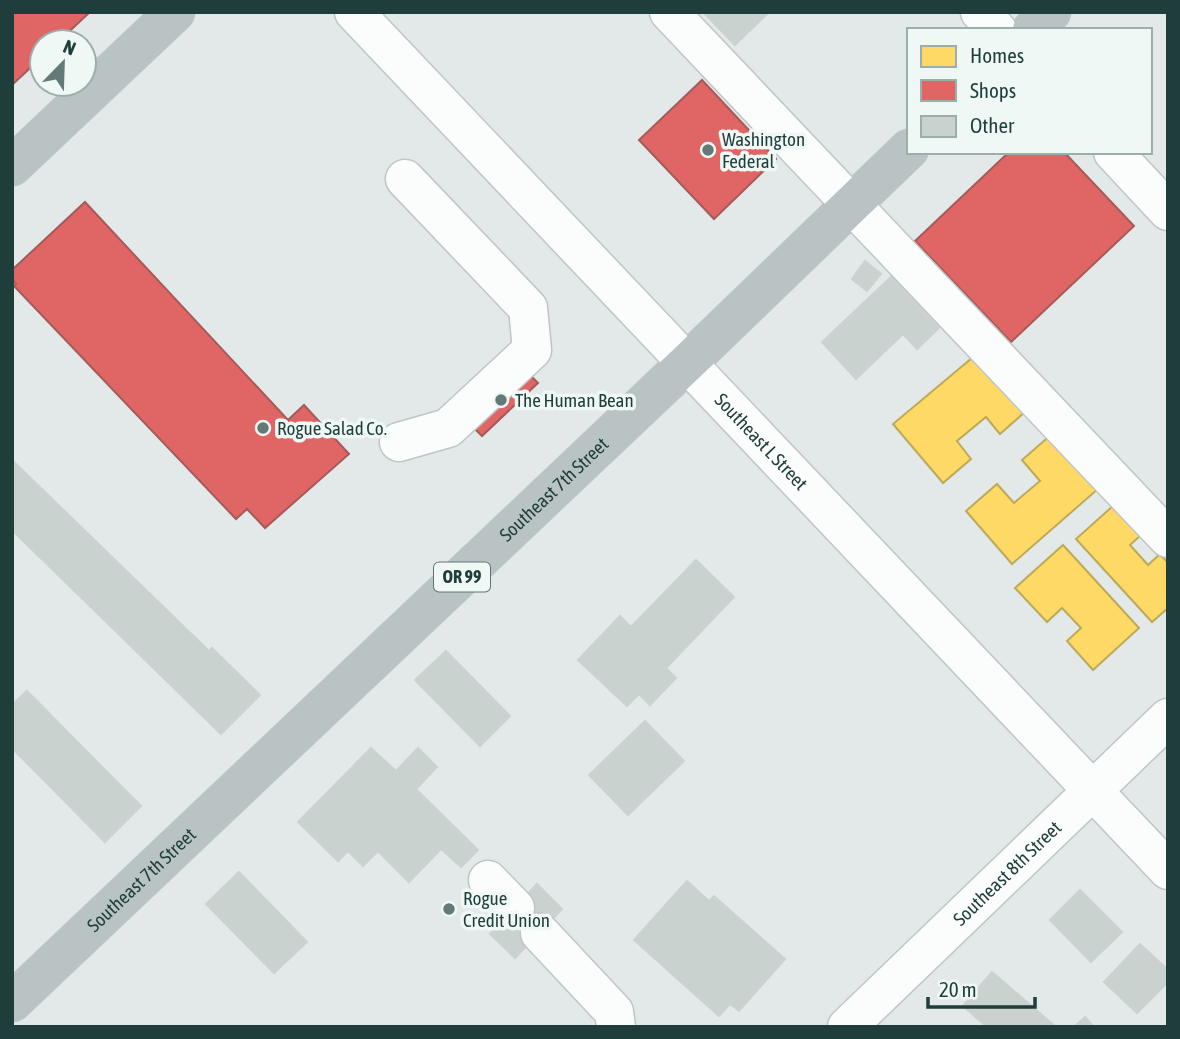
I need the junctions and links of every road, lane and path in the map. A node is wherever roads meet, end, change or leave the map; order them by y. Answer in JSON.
{"nodes":[{"id":1,"x":176,"y":12,"type":"edge"},
{"id":2,"x":354,"y":12,"type":"edge"},
{"id":3,"x":669,"y":12,"type":"edge"},
{"id":4,"x":980,"y":12,"type":"edge"},
{"id":5,"x":1051,"y":12,"type":"edge"},
{"id":6,"x":995,"y":28,"type":"edge"},
{"id":7,"x":1034,"y":28,"type":"edge"},
{"id":8,"x":907,"y":151,"type":"edge"},
{"id":9,"x":1115,"y":154,"type":"edge"},
{"id":10,"x":12,"y":166,"type":"edge"},
{"id":11,"x":405,"y":179,"type":"dead end"},
{"id":12,"x":850,"y":206,"type":"junction"},
{"id":13,"x":1168,"y":211,"type":"edge"},
{"id":14,"x":688,"y":362,"type":"junction"},
{"id":15,"x":399,"y":442,"type":"dead end"},
{"id":16,"x":1168,"y":538,"type":"edge"},
{"id":17,"x":1168,"y":718,"type":"edge"},
{"id":18,"x":1091,"y":790,"type":"junction"},
{"id":19,"x":1168,"y":870,"type":"edge"},
{"id":20,"x":488,"y":880,"type":"dead end"},
{"id":21,"x":12,"y":1002,"type":"edge"},
{"id":22,"x":616,"y":1027,"type":"edge"},
{"id":23,"x":847,"y":1027,"type":"edge"}],
"edges":[{"from":1,"to":10,"type":"highway"},
{"from":2,"to":14,"type":"street","name":"Southeast L Street"},
{"from":3,"to":12,"type":"street"},
{"from":4,"to":6,"type":"street"},
{"from":5,"to":7,"type":"highway"},
{"from":8,"to":12,"type":"highway","name":"Southeast 7th Street","number":"OR 99"},
{"from":9,"to":13,"type":"street"},
{"from":11,"to":15,"type":"street"},
{"from":12,"to":14,"type":"highway","name":"Southeast 7th Street","number":"OR 99"},
{"from":12,"to":16,"type":"street"},
{"from":14,"to":18,"type":"street","name":"Southeast L Street"},
{"from":14,"to":21,"type":"highway","name":"Southeast 7th Street","number":"OR 99"},
{"from":17,"to":18,"type":"street","name":"Southeast 8th Street"},
{"from":18,"to":19,"type":"street","name":"Southeast L Street"},
{"from":18,"to":23,"type":"street","name":"Southeast 8th Street"},
{"from":20,"to":22,"type":"street"}]}
